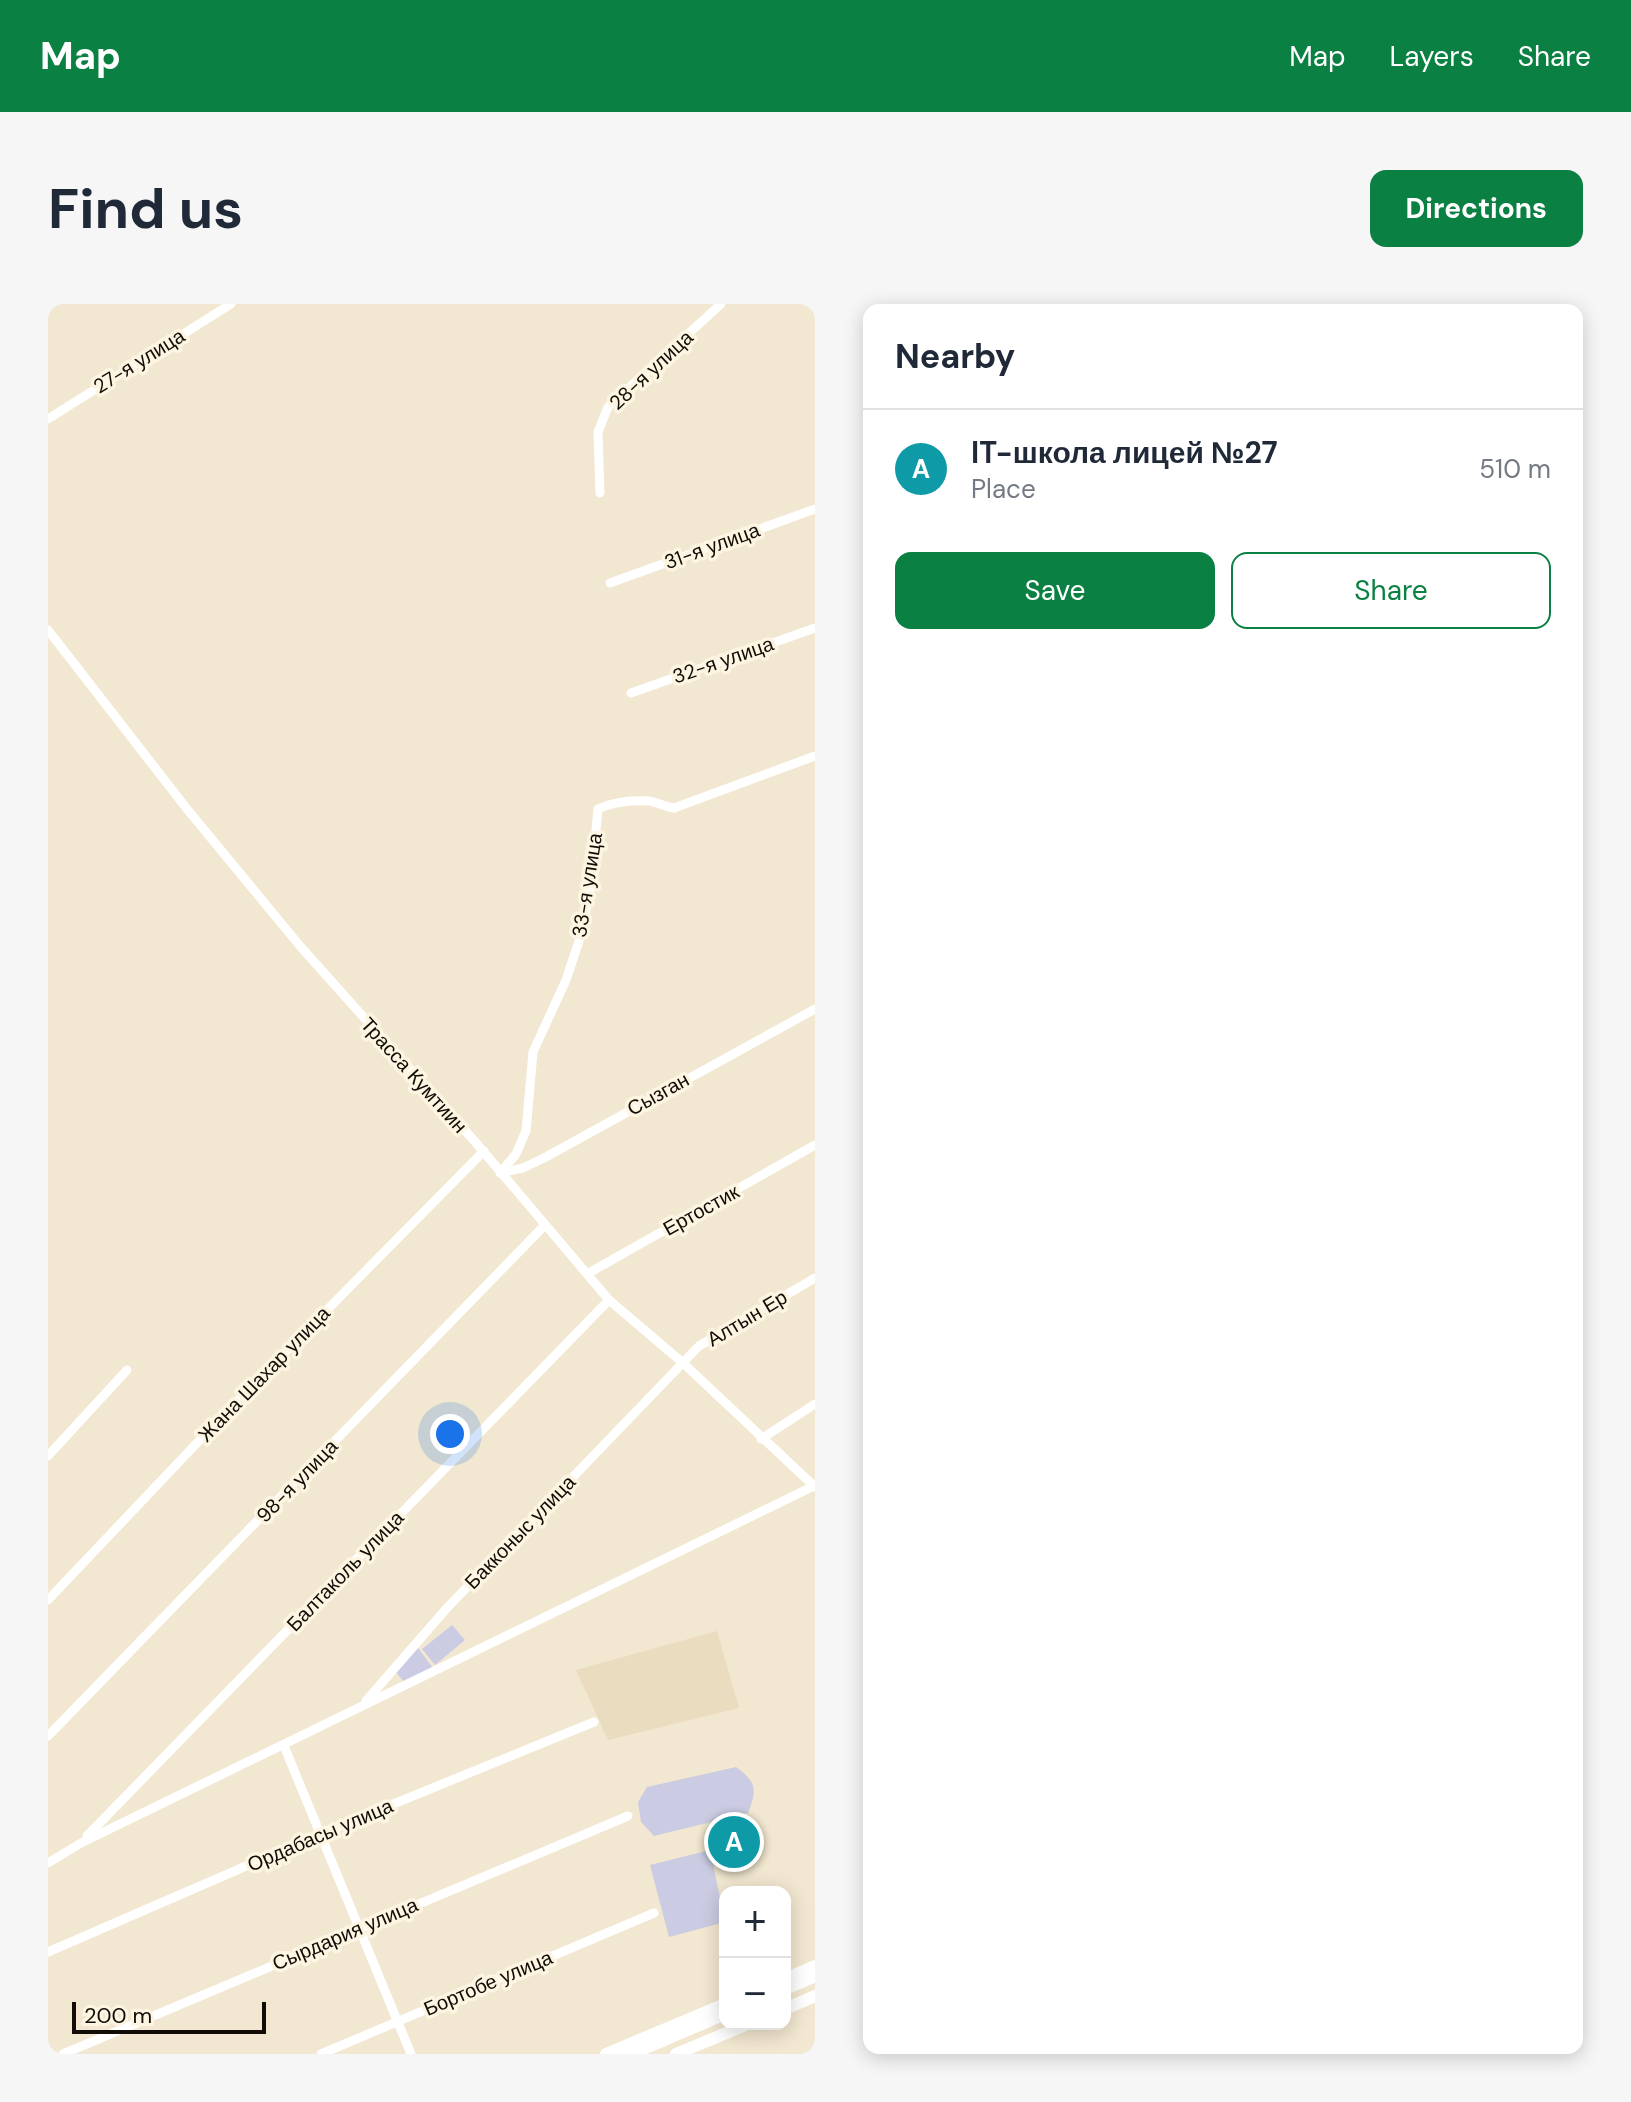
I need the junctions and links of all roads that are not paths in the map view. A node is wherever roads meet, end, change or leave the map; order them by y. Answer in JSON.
{"nodes":[{"id":1,"x":231,"y":304,"type":"edge"},
{"id":2,"x":721,"y":304,"type":"edge"},
{"id":3,"x":48,"y":419,"type":"edge"},
{"id":4,"x":600,"y":493,"type":"dead end"},
{"id":5,"x":815,"y":509,"type":"edge"},
{"id":6,"x":610,"y":583,"type":"dead end"},
{"id":7,"x":815,"y":628,"type":"edge"},
{"id":8,"x":48,"y":630,"type":"edge"},
{"id":9,"x":631,"y":693,"type":"dead end"},
{"id":10,"x":815,"y":756,"type":"edge"},
{"id":11,"x":815,"y":1009,"type":"edge"},
{"id":12,"x":815,"y":1145,"type":"edge"},
{"id":13,"x":484,"y":1151,"type":"junction"},
{"id":14,"x":500,"y":1173,"type":"junction"},
{"id":15,"x":544,"y":1226,"type":"junction"},
{"id":16,"x":587,"y":1274,"type":"junction"},
{"id":17,"x":815,"y":1278,"type":"edge"},
{"id":18,"x":609,"y":1300,"type":"junction"},
{"id":19,"x":683,"y":1363,"type":"junction"},
{"id":20,"x":127,"y":1370,"type":"dead end"},
{"id":21,"x":815,"y":1404,"type":"edge"},
{"id":22,"x":761,"y":1439,"type":"junction"},
{"id":23,"x":48,"y":1456,"type":"edge"},
{"id":24,"x":814,"y":1486,"type":"edge"},
{"id":25,"x":48,"y":1600,"type":"edge"},
{"id":26,"x":362,"y":1705,"type":"junction"},
{"id":27,"x":594,"y":1722,"type":"dead end"},
{"id":28,"x":48,"y":1736,"type":"edge"},
{"id":29,"x":284,"y":1746,"type":"junction"},
{"id":30,"x":628,"y":1816,"type":"dead end"},
{"id":31,"x":320,"y":1834,"type":"junction"},
{"id":32,"x":81,"y":1843,"type":"junction"},
{"id":33,"x":48,"y":1863,"type":"edge"},
{"id":34,"x":654,"y":1913,"type":"dead end"},
{"id":35,"x":360,"y":1928,"type":"junction"},
{"id":36,"x":48,"y":1952,"type":"edge"},
{"id":37,"x":815,"y":1966,"type":"edge"},
{"id":38,"x":815,"y":1975,"type":"edge"},
{"id":39,"x":791,"y":1976,"type":"edge"},
{"id":40,"x":791,"y":1985,"type":"edge"},
{"id":41,"x":815,"y":1985,"type":"edge"},
{"id":42,"x":791,"y":1995,"type":"edge"},
{"id":43,"x":815,"y":1996,"type":"edge"},
{"id":44,"x":791,"y":2006,"type":"edge"},
{"id":45,"x":719,"y":2007,"type":"edge"},
{"id":46,"x":719,"y":2016,"type":"edge"},
{"id":47,"x":398,"y":2021,"type":"junction"},
{"id":48,"x":719,"y":2026,"type":"edge"},
{"id":49,"x":734,"y":2030,"type":"edge"},
{"id":50,"x":63,"y":2054,"type":"edge"},
{"id":51,"x":321,"y":2054,"type":"edge"},
{"id":52,"x":411,"y":2054,"type":"edge"},
{"id":53,"x":606,"y":2054,"type":"edge"},
{"id":54,"x":629,"y":2054,"type":"edge"},
{"id":55,"x":652,"y":2054,"type":"edge"},
{"id":56,"x":676,"y":2054,"type":"edge"}],
"edges":[{"from":1,"to":3,"type":"street","name":"27-я улица"},
{"from":2,"to":4,"type":"street","name":"28-я улица"},
{"from":5,"to":6,"type":"street","name":"31-я улица"},
{"from":7,"to":9,"type":"street","name":"32-я улица"},
{"from":8,"to":13,"type":"street","name":"Трасса Кумтиин"},
{"from":10,"to":14,"type":"street","name":"33-я улица"},
{"from":11,"to":14,"type":"street","name":"Сызган"},
{"from":12,"to":16,"type":"street","name":"Ертостик"},
{"from":13,"to":14,"type":"street","name":"Трасса Кумтиин"},
{"from":13,"to":25,"type":"street","name":"Жана Шахар улица"},
{"from":14,"to":15,"type":"street","name":"Трасса Кумтиин"},
{"from":15,"to":16,"type":"street","name":"Трасса Кумтиин"},
{"from":15,"to":28,"type":"street","name":"98-я улица"},
{"from":16,"to":18,"type":"street","name":"Трасса Кумтиин"},
{"from":17,"to":19,"type":"street","name":"Алтын Ер"},
{"from":18,"to":19,"type":"street","name":"Трасса Кумтиин"},
{"from":18,"to":32,"type":"street","name":"Балтаколь улица"},
{"from":19,"to":22,"type":"street","name":"Трасса Кумтиин"},
{"from":19,"to":26,"type":"street","name":"Бакконыс улица"},
{"from":20,"to":23,"type":"street"},
{"from":21,"to":22,"type":"street"},
{"from":22,"to":24,"type":"street","name":"Трасса Кумтиин"},
{"from":24,"to":26,"type":"street"},
{"from":26,"to":29,"type":"street"},
{"from":27,"to":31,"type":"street","name":"Ордабасы улица"},
{"from":29,"to":31,"type":"street"},
{"from":29,"to":32,"type":"street"},
{"from":30,"to":35,"type":"street","name":"Сырдария улица"},
{"from":31,"to":35,"type":"street"},
{"from":31,"to":36,"type":"street","name":"Ордабасы улица"},
{"from":32,"to":33,"type":"street"},
{"from":34,"to":47,"type":"street","name":"Бортобе улица"},
{"from":35,"to":47,"type":"street"},
{"from":35,"to":50,"type":"street","name":"Сырдария улица"},
{"from":37,"to":39,"type":"main road"},
{"from":38,"to":40,"type":"highway"},
{"from":41,"to":42,"type":"highway"},
{"from":43,"to":44,"type":"main road"},
{"from":45,"to":53,"type":"main road"},
{"from":46,"to":54,"type":"highway"},
{"from":47,"to":51,"type":"street","name":"Бортобе улица"},
{"from":47,"to":52,"type":"street"},
{"from":48,"to":55,"type":"highway"},
{"from":49,"to":56,"type":"main road"}]}
